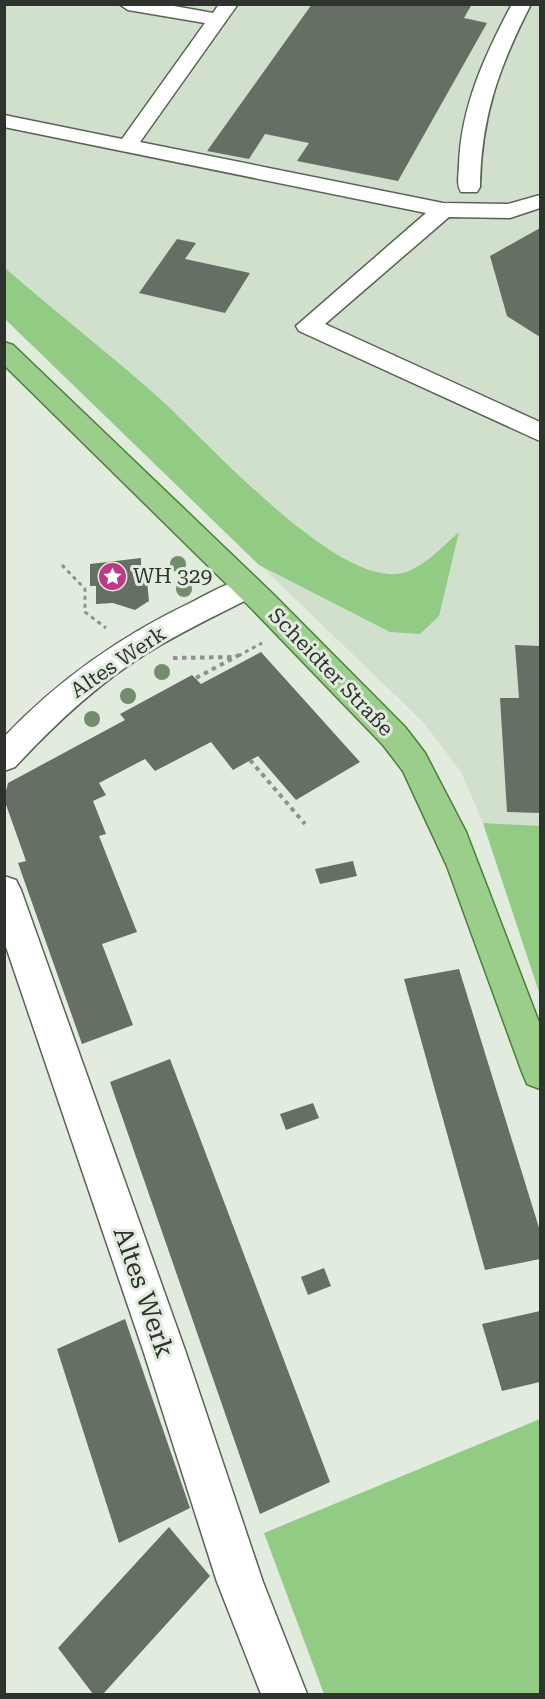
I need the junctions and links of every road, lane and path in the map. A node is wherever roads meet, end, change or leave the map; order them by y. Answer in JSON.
{"nodes":[{"id":1,"x":128,"y":4,"type":"edge"},
{"id":2,"x":522,"y":4,"type":"edge"},
{"id":3,"x":224,"y":12,"type":"edge"},
{"id":4,"x":4,"y":121,"type":"edge"},
{"id":5,"x":127,"y":146,"type":"junction"},
{"id":6,"x":469,"y":187,"type":"dead end"},
{"id":7,"x":540,"y":201,"type":"edge"},
{"id":8,"x":443,"y":210,"type":"junction"},
{"id":9,"x":4,"y":350,"type":"edge"},
{"id":10,"x":540,"y":432,"type":"edge"},
{"id":11,"x":248,"y":587,"type":"junction"},
{"id":12,"x":226,"y":662,"type":"dead end"},
{"id":13,"x":196,"y":678,"type":"dead end"},
{"id":14,"x":4,"y":758,"type":"edge"},
{"id":15,"x":250,"y":760,"type":"dead end"},
{"id":16,"x":304,"y":824,"type":"dead end"},
{"id":17,"x":4,"y":890,"type":"edge"},
{"id":18,"x":540,"y":1072,"type":"edge"},
{"id":19,"x":284,"y":1695,"type":"edge"}],
"edges":[{"from":1,"to":3,"type":"street"},
{"from":2,"to":6,"type":"street"},
{"from":3,"to":5,"type":"street"},
{"from":4,"to":5,"type":"street"},
{"from":5,"to":8,"type":"street"},
{"from":7,"to":8,"type":"street"},
{"from":8,"to":10,"type":"street"},
{"from":9,"to":11,"type":"main road","name":"Scheidter Straße"},
{"from":11,"to":14,"type":"street","name":"Altes Werk"},
{"from":11,"to":18,"type":"main road","name":"Scheidter Straße"},
{"from":12,"to":13,"type":"path"},
{"from":15,"to":16,"type":"path"},
{"from":17,"to":19,"type":"street","name":"Altes Werk"}]}
